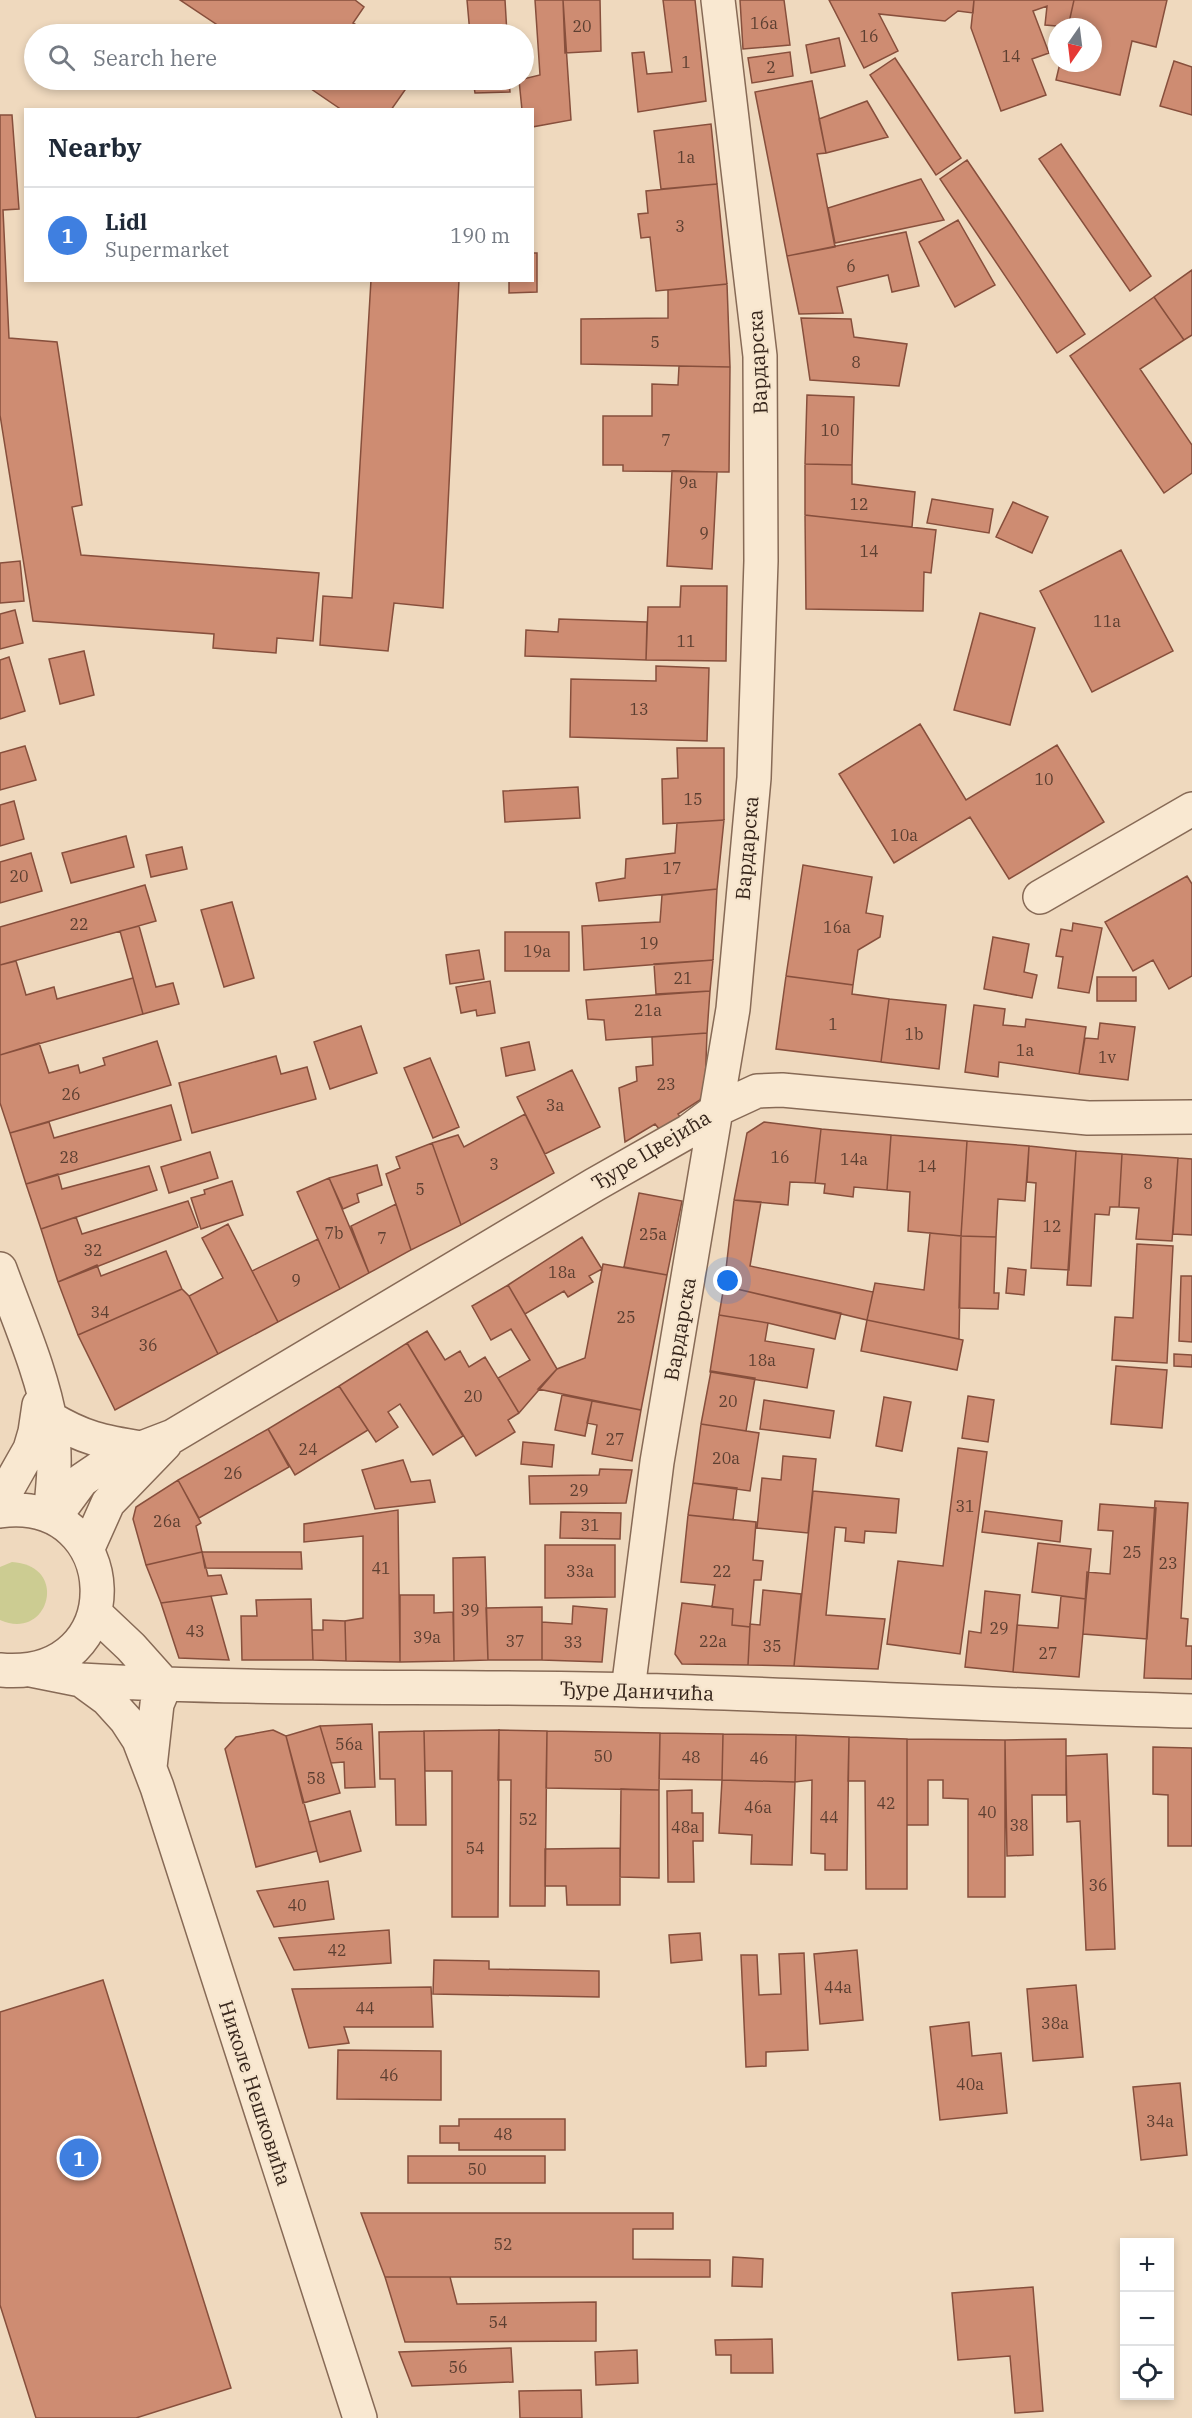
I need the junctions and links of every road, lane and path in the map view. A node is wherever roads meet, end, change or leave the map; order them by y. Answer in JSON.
{"nodes":[{"id":1,"x":718,"y":0,"type":"edge"},
{"id":2,"x":1192,"y":809,"type":"edge"},
{"id":3,"x":1040,"y":897,"type":"dead end"},
{"id":4,"x":718,"y":1109,"type":"junction"},
{"id":5,"x":1192,"y":1117,"type":"edge"},
{"id":6,"x":0,"y":1269,"type":"edge"},
{"id":7,"x":41,"y":1386,"type":"junction"},
{"id":8,"x":50,"y":1418,"type":"junction"},
{"id":9,"x":173,"y":1436,"type":"junction"},
{"id":10,"x":141,"y":1448,"type":"junction"},
{"id":11,"x":0,"y":1502,"type":"edge"},
{"id":12,"x":0,"y":1511,"type":"edge"},
{"id":13,"x":52,"y":1517,"type":"junction"},
{"id":14,"x":87,"y":1550,"type":"junction"},
{"id":15,"x":95,"y":1613,"type":"junction"},
{"id":16,"x":13,"y":1676,"type":"edge"},
{"id":17,"x":81,"y":1680,"type":"junction"},
{"id":18,"x":165,"y":1685,"type":"junction"},
{"id":19,"x":628,"y":1690,"type":"junction"},
{"id":20,"x":1192,"y":1711,"type":"edge"},
{"id":21,"x":150,"y":1767,"type":"junction"},
{"id":22,"x":360,"y":2418,"type":"edge"}],
"edges":[{"from":1,"to":4,"type":"street","name":"Вардарска"},
{"from":2,"to":3,"type":"street"},
{"from":4,"to":5,"type":"street","name":"Ђуре Цвејића"},
{"from":4,"to":9,"type":"street","name":"Ђуре Цвејића"},
{"from":4,"to":19,"type":"street","name":"Вардарска"},
{"from":6,"to":7,"type":"street"},
{"from":7,"to":8,"type":"street"},
{"from":7,"to":11,"type":"street"},
{"from":8,"to":10,"type":"street"},
{"from":8,"to":13,"type":"street"},
{"from":9,"to":10,"type":"street","name":"Ђуре Цвејића"},
{"from":9,"to":14,"type":"street","name":"Ђуре Цвејића"},
{"from":10,"to":13,"type":"street","name":"Ђуре Цвејића"},
{"from":12,"to":13,"type":"street"},
{"from":13,"to":14,"type":"street"},
{"from":14,"to":15,"type":"street"},
{"from":15,"to":16,"type":"street"},
{"from":15,"to":18,"type":"street"},
{"from":16,"to":17,"type":"street","name":"Николе Нешковића"},
{"from":17,"to":18,"type":"street","name":"Ђуре Даничића"},
{"from":17,"to":21,"type":"street","name":"Николе Нешковића"},
{"from":18,"to":19,"type":"street","name":"Ђуре Даничића"},
{"from":18,"to":21,"type":"street","name":"Николе Нешковића"},
{"from":19,"to":20,"type":"street","name":"Ђуре Даничића"},
{"from":21,"to":22,"type":"street","name":"Николе Нешковића"}]}
